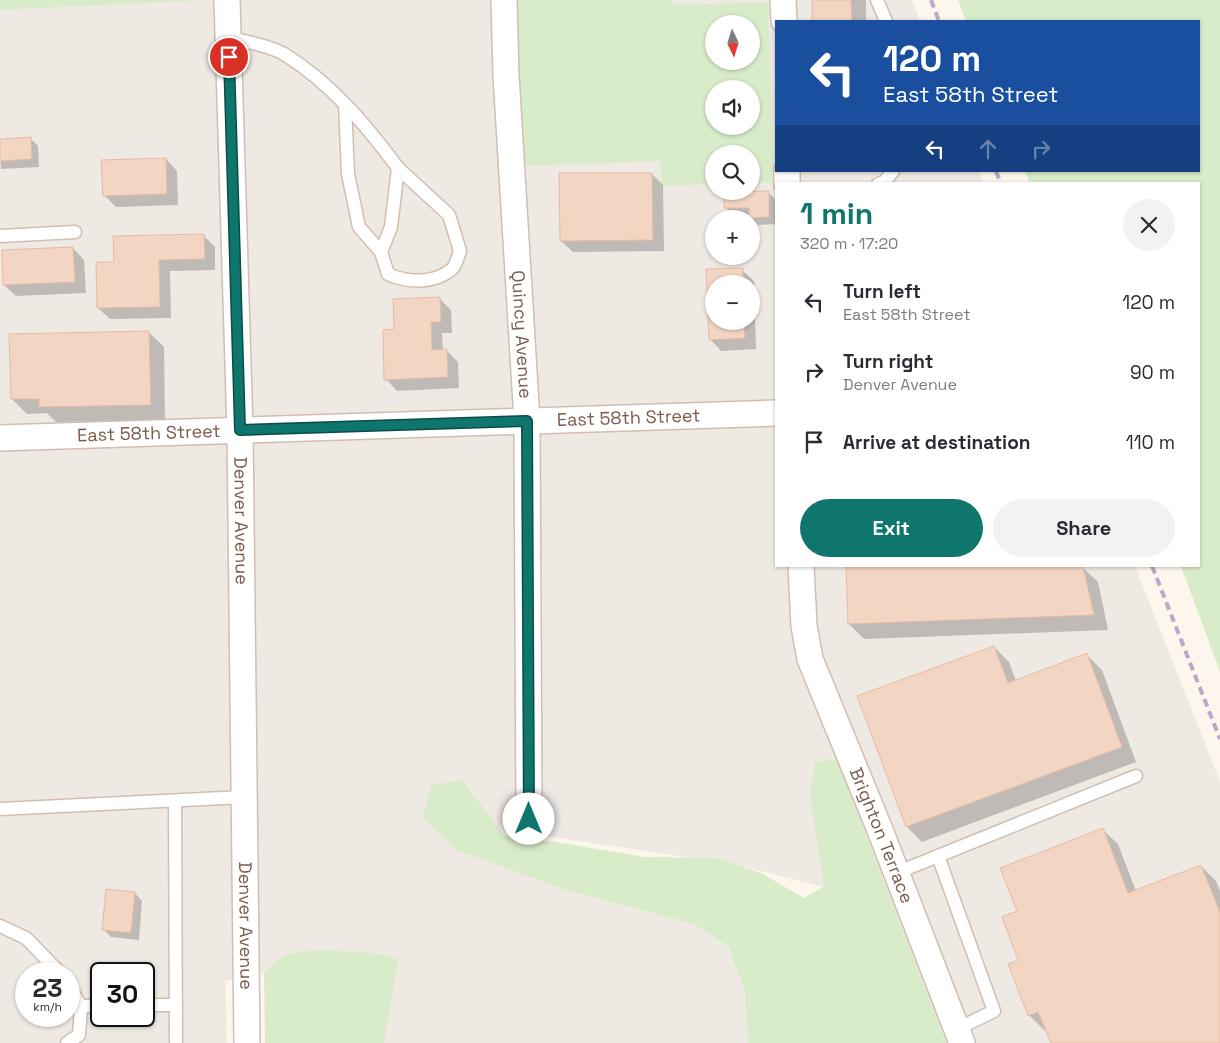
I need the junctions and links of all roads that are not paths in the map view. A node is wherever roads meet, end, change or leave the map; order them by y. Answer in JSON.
{"nodes":[{"id":1,"x":228,"y":0,"type":"edge"},
{"id":2,"x":504,"y":0,"type":"edge"},
{"id":3,"x":783,"y":0,"type":"edge"},
{"id":4,"x":878,"y":0,"type":"edge"},
{"id":5,"x":784,"y":20,"type":"edge"},
{"id":6,"x":886,"y":20,"type":"edge"},
{"id":7,"x":228,"y":37,"type":"junction"},
{"id":8,"x":345,"y":104,"type":"junction"},
{"id":9,"x":398,"y":168,"type":"junction"},
{"id":10,"x":892,"y":172,"type":"edge"},
{"id":11,"x":884,"y":182,"type":"edge"},
{"id":12,"x":75,"y":232,"type":"dead end"},
{"id":13,"x":0,"y":236,"type":"edge"},
{"id":14,"x":381,"y":252,"type":"junction"},
{"id":15,"x":775,"y":414,"type":"edge"},
{"id":16,"x":527,"y":421,"type":"junction"},
{"id":17,"x":240,"y":430,"type":"junction"},
{"id":18,"x":0,"y":438,"type":"edge"},
{"id":19,"x":801,"y":567,"type":"edge"},
{"id":20,"x":1136,"y":776,"type":"dead end"},
{"id":21,"x":244,"y":797,"type":"junction"},
{"id":22,"x":175,"y":800,"type":"junction"},
{"id":23,"x":0,"y":809,"type":"edge"},
{"id":24,"x":529,"y":819,"type":"dead end"},
{"id":25,"x":938,"y":856,"type":"junction"},
{"id":26,"x":896,"y":873,"type":"junction"},
{"id":27,"x":0,"y":926,"type":"edge"},
{"id":28,"x":49,"y":962,"type":"edge"},
{"id":29,"x":155,"y":1005,"type":"edge"},
{"id":30,"x":176,"y":1005,"type":"junction"},
{"id":31,"x":81,"y":1006,"type":"joint"},
{"id":32,"x":90,"y":1006,"type":"edge"},
{"id":33,"x":960,"y":1036,"type":"edge"},
{"id":34,"x":66,"y":1043,"type":"edge"},
{"id":35,"x":176,"y":1043,"type":"edge"},
{"id":36,"x":248,"y":1043,"type":"edge"}],
"edges":[{"from":1,"to":7,"type":"street","name":"Denver Avenue"},
{"from":2,"to":16,"type":"street","name":"Quincy Avenue"},
{"from":3,"to":5,"type":"street"},
{"from":4,"to":6,"type":"lane"},
{"from":7,"to":8,"type":"lane"},
{"from":7,"to":17,"type":"street","name":"Denver Avenue"},
{"from":8,"to":9,"type":"lane"},
{"from":8,"to":14,"type":"lane"},
{"from":9,"to":14,"type":"lane"},
{"from":9,"to":14,"type":"lane"},
{"from":10,"to":11,"type":"lane"},
{"from":12,"to":13,"type":"lane"},
{"from":15,"to":16,"type":"street","name":"East 58th Street"},
{"from":16,"to":17,"type":"street","name":"East 58th Street"},
{"from":16,"to":24,"type":"street","name":"Quincy Avenue"},
{"from":17,"to":18,"type":"street","name":"East 58th Street"},
{"from":17,"to":21,"type":"street","name":"Denver Avenue"},
{"from":19,"to":26,"type":"street","name":"Brighton Terrace"},
{"from":20,"to":25,"type":"lane"},
{"from":21,"to":22,"type":"lane"},
{"from":21,"to":36,"type":"street","name":"Denver Avenue"},
{"from":22,"to":23,"type":"lane"},
{"from":22,"to":30,"type":"lane"},
{"from":25,"to":26,"type":"lane"},
{"from":25,"to":33,"type":"lane"},
{"from":26,"to":33,"type":"street","name":"Brighton Terrace"},
{"from":27,"to":28,"type":"lane"},
{"from":29,"to":30,"type":"lane"},
{"from":30,"to":35,"type":"lane"},
{"from":31,"to":32,"type":"lane"},
{"from":31,"to":34,"type":"lane"}]}
